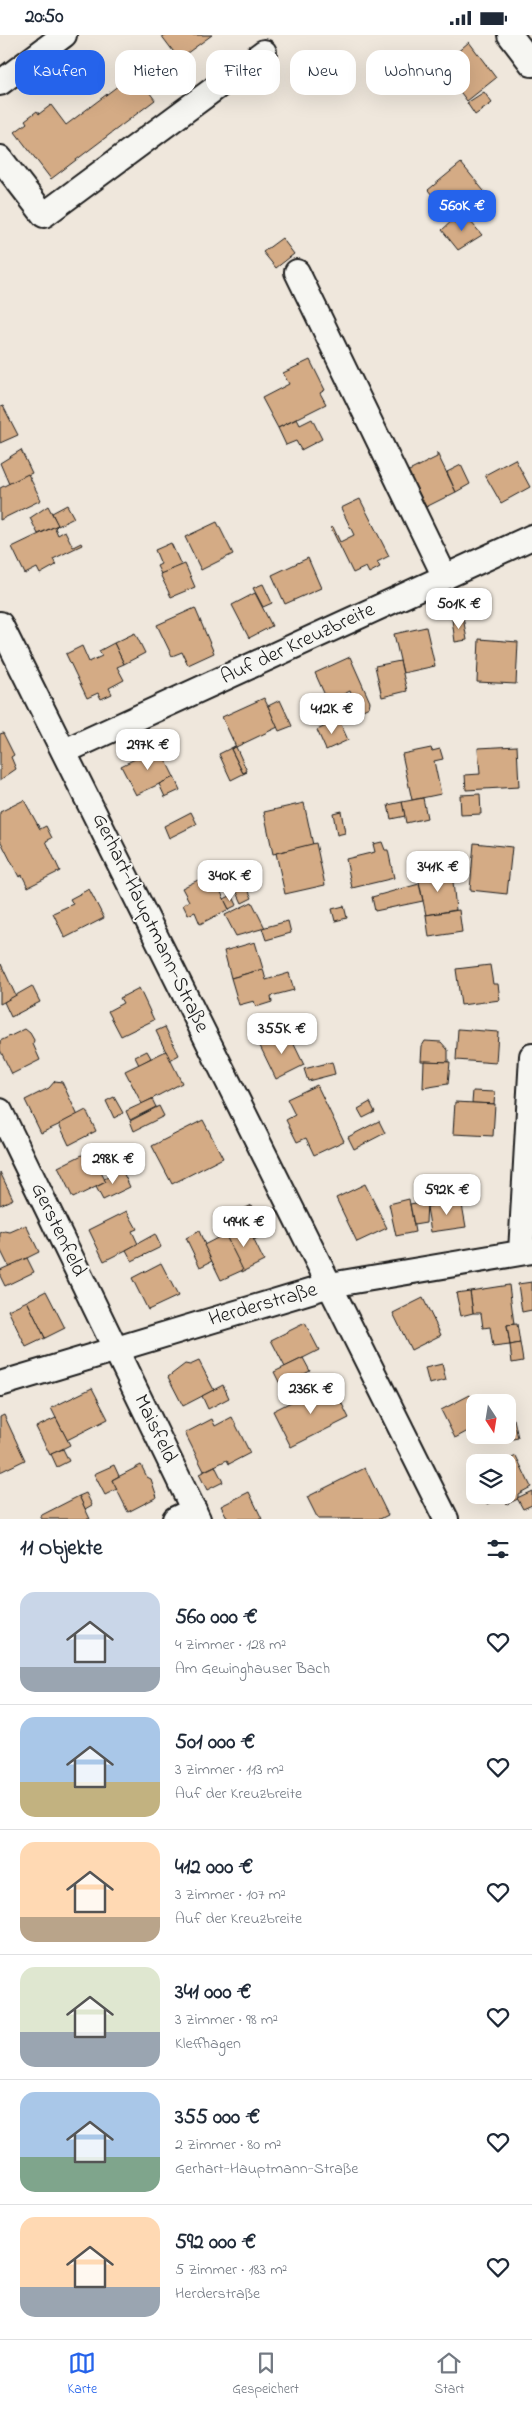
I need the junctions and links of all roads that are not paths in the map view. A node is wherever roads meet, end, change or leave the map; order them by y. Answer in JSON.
{"nodes":[{"id":1,"x":64,"y":35,"type":"edge"},
{"id":2,"x":510,"y":35,"type":"edge"},
{"id":3,"x":532,"y":64,"type":"edge"},
{"id":4,"x":0,"y":83,"type":"edge"},
{"id":5,"x":206,"y":95,"type":"edge"},
{"id":6,"x":0,"y":158,"type":"edge"},
{"id":7,"x":297,"y":272,"type":"dead end"},
{"id":8,"x":532,"y":537,"type":"edge"},
{"id":9,"x":445,"y":577,"type":"junction"},
{"id":10,"x":0,"y":624,"type":"edge"},
{"id":11,"x":65,"y":751,"type":"junction"},
{"id":12,"x":532,"y":1055,"type":"edge"},
{"id":13,"x":0,"y":1111,"type":"edge"},
{"id":14,"x":527,"y":1252,"type":"edge"},
{"id":15,"x":330,"y":1285,"type":"junction"},
{"id":16,"x":116,"y":1348,"type":"junction"},
{"id":17,"x":0,"y":1384,"type":"edge"},
{"id":18,"x":189,"y":1516,"type":"edge"},
{"id":19,"x":446,"y":1519,"type":"edge"}],
"edges":[{"from":1,"to":4,"type":"street"},
{"from":2,"to":3,"type":"street"},
{"from":5,"to":6,"type":"street"},
{"from":7,"to":9,"type":"street"},
{"from":8,"to":9,"type":"street","name":"Auf der Kreuzbreite"},
{"from":9,"to":11,"type":"street","name":"Auf der Kreuzbreite"},
{"from":10,"to":11,"type":"street","name":"Gerhart-Hauptmann-Straße"},
{"from":11,"to":15,"type":"street","name":"Gerhart-Hauptmann-Straße"},
{"from":12,"to":14,"type":"street"},
{"from":13,"to":16,"type":"street","name":"Gerstenfeld"},
{"from":14,"to":15,"type":"street","name":"Herderstraße"},
{"from":15,"to":16,"type":"street","name":"Herderstraße"},
{"from":15,"to":19,"type":"street","name":"Gerhart-Hauptmann-Straße"},
{"from":16,"to":17,"type":"street","name":"Herderstraße"},
{"from":16,"to":18,"type":"street","name":"Maisfeld"}]}
